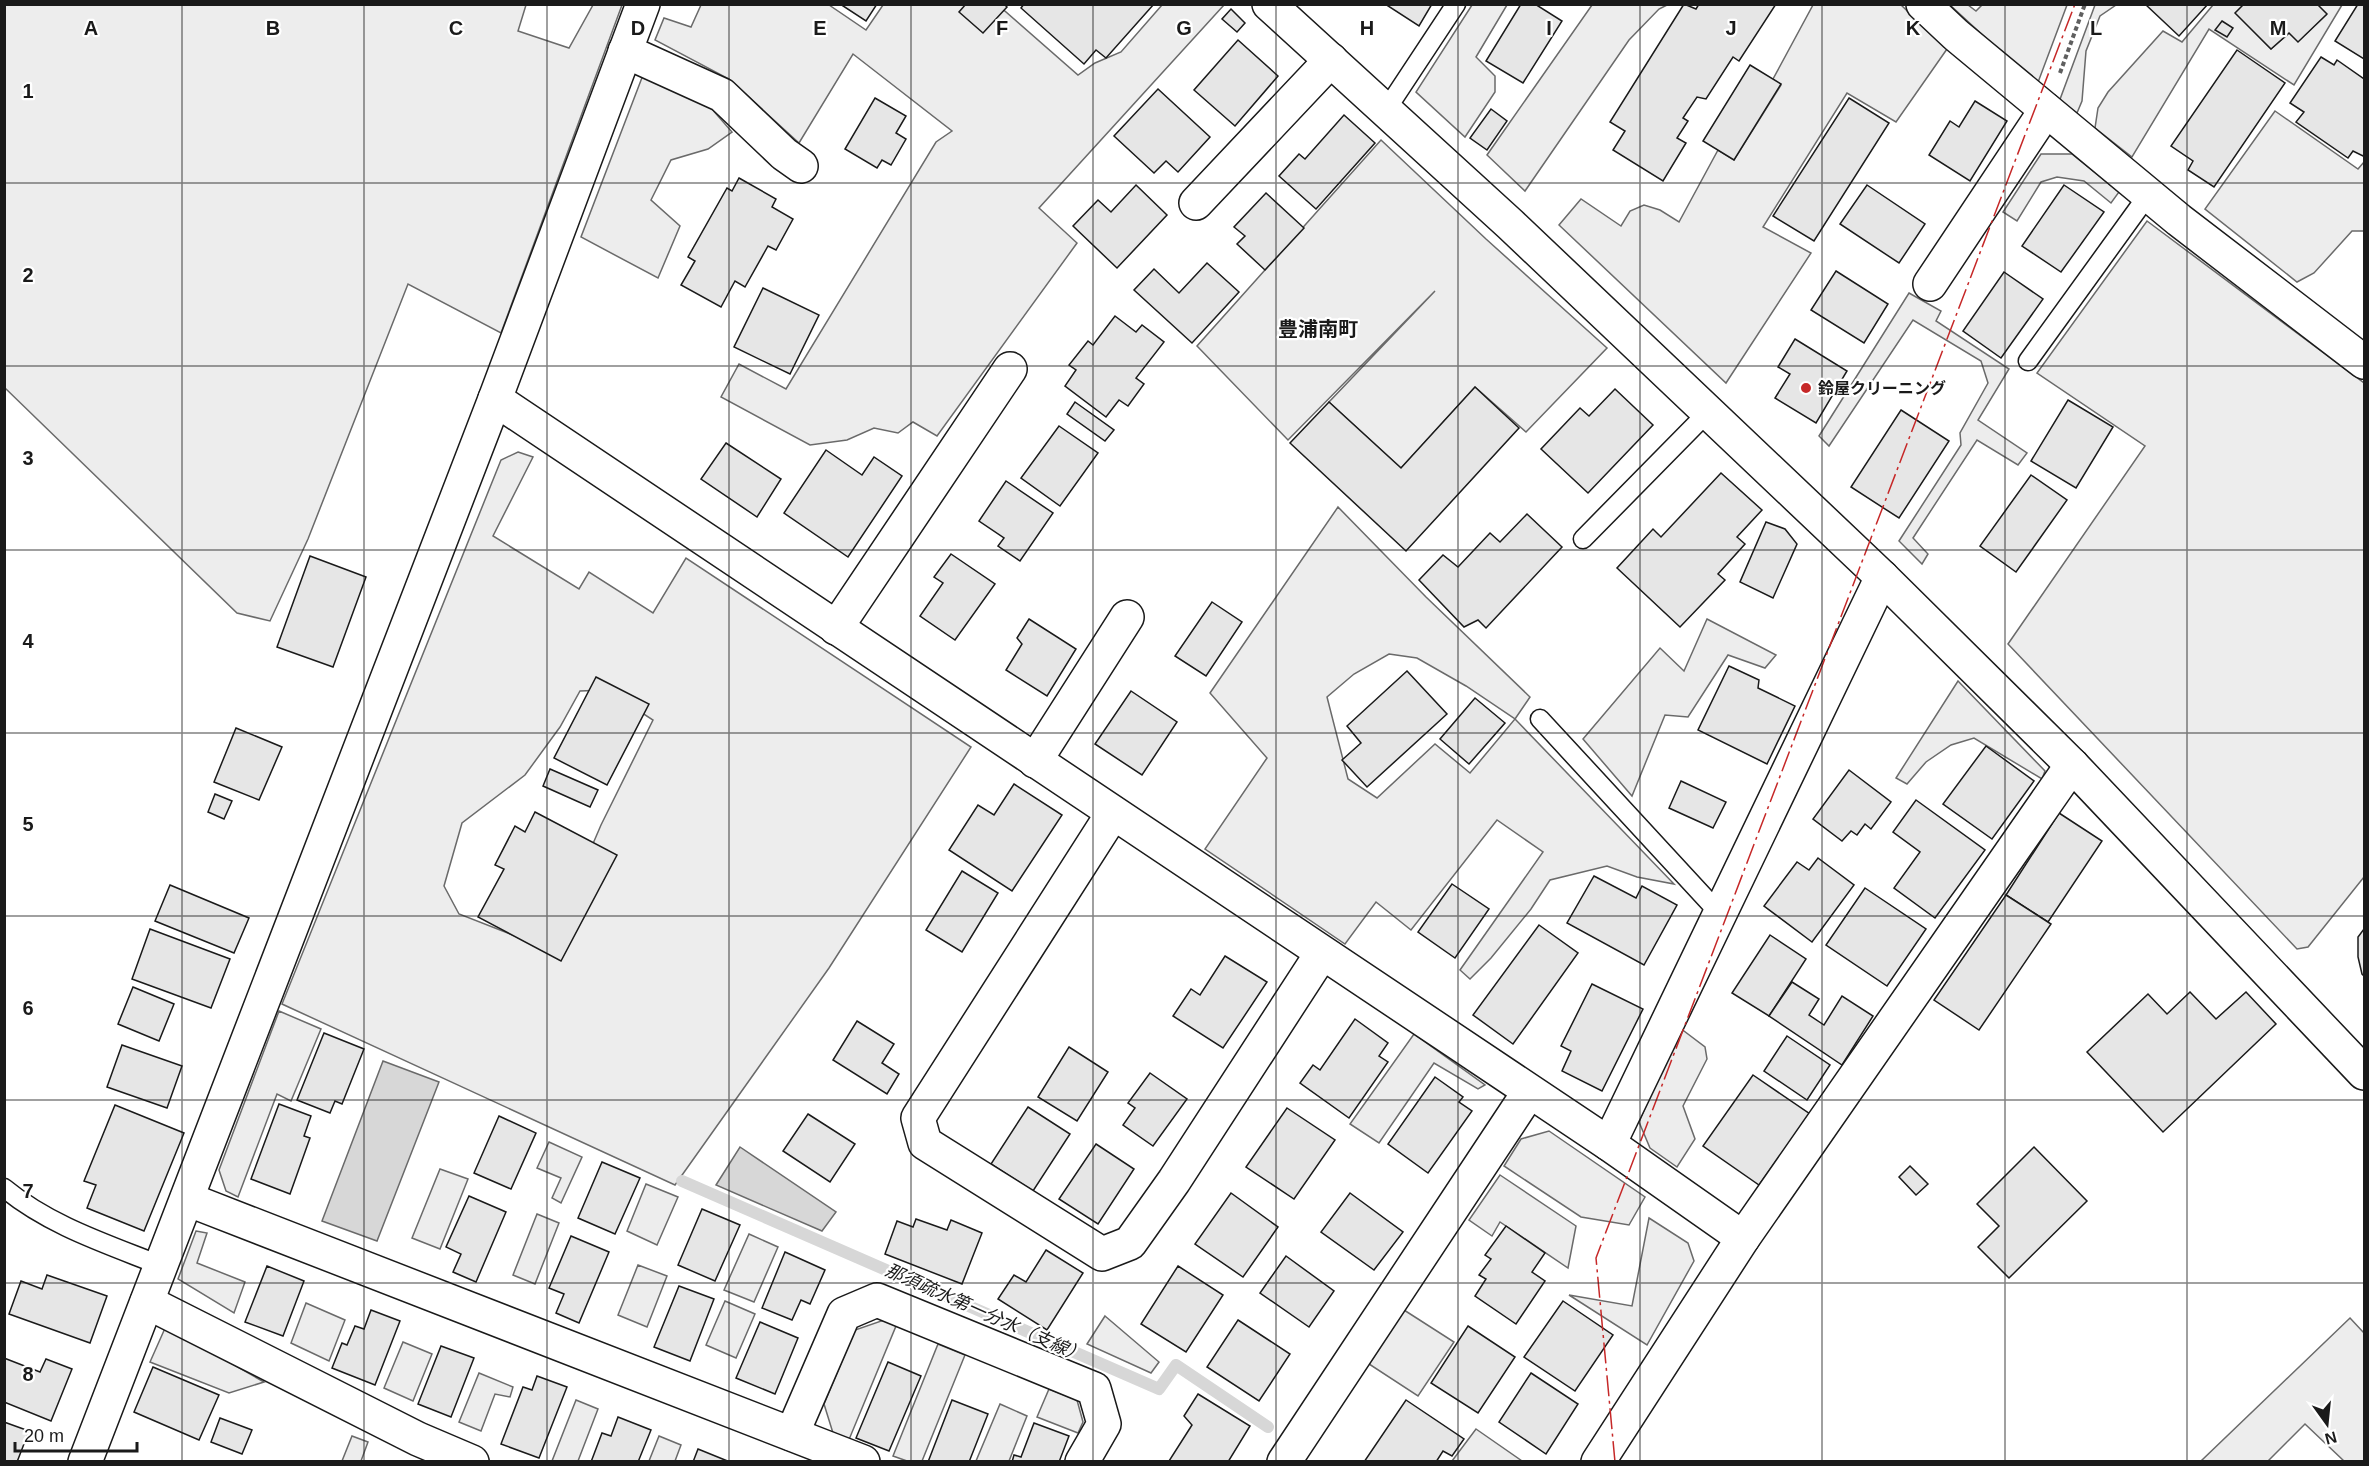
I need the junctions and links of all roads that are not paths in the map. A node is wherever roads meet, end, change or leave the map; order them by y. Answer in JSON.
{"nodes":[{"id":1,"x":643,"y":4,"type":"edge"},
{"id":2,"x":1269,"y":4,"type":"edge"},
{"id":3,"x":1456,"y":4,"type":"edge"},
{"id":4,"x":1923,"y":4,"type":"edge"},
{"id":5,"x":625,"y":51,"type":"junction"},
{"id":6,"x":1331,"y":60,"type":"junction"},
{"id":7,"x":1386,"y":110,"type":"junction"},
{"id":8,"x":2046,"y":110,"type":"junction"},
{"id":9,"x":801,"y":166,"type":"dead end"},
{"id":10,"x":2148,"y":195,"type":"junction"},
{"id":11,"x":1196,"y":203,"type":"dead end"},
{"id":12,"x":1930,"y":284,"type":"dead end"},
{"id":13,"x":2028,"y":362,"type":"dead end"},
{"id":14,"x":2364,"y":362,"type":"edge"},
{"id":15,"x":1010,"y":369,"type":"dead end"},
{"id":16,"x":495,"y":399,"type":"junction"},
{"id":17,"x":1708,"y":412,"type":"junction"},
{"id":18,"x":1583,"y":539,"type":"dead end"},
{"id":19,"x":1882,"y":577,"type":"junction"},
{"id":20,"x":1127,"y":617,"type":"dead end"},
{"id":21,"x":836,"y":628,"type":"junction"},
{"id":22,"x":1540,"y":719,"type":"dead end"},
{"id":23,"x":1035,"y":760,"type":"junction"},
{"id":24,"x":2072,"y":765,"type":"junction"},
{"id":25,"x":1113,"y":813,"type":"junction"},
{"id":26,"x":1720,"y":914,"type":"junction"},
{"id":27,"x":1322,"y":953,"type":"junction"},
{"id":28,"x":2364,"y":1073,"type":"edge"},
{"id":29,"x":1529,"y":1092,"type":"junction"},
{"id":30,"x":1609,"y":1144,"type":"junction"},
{"id":31,"x":4,"y":1188,"type":"edge"},
{"id":32,"x":187,"y":1199,"type":"junction"},
{"id":33,"x":1743,"y":1238,"type":"junction"},
{"id":34,"x":162,"y":1266,"type":"junction"},
{"id":35,"x":147,"y":1302,"type":"junction"},
{"id":36,"x":792,"y":1434,"type":"junction"},
{"id":37,"x":85,"y":1461,"type":"edge"},
{"id":38,"x":472,"y":1461,"type":"edge"},
{"id":39,"x":863,"y":1461,"type":"edge"},
{"id":40,"x":1082,"y":1461,"type":"edge"},
{"id":41,"x":1284,"y":1461,"type":"edge"},
{"id":42,"x":1598,"y":1461,"type":"edge"}],
"edges":[{"from":1,"to":5,"type":"street"},
{"from":2,"to":6,"type":"street"},
{"from":3,"to":7,"type":"lane"},
{"from":4,"to":8,"type":"street"},
{"from":5,"to":9,"type":"street"},
{"from":5,"to":16,"type":"street"},
{"from":6,"to":7,"type":"street"},
{"from":6,"to":11,"type":"street"},
{"from":7,"to":17,"type":"street"},
{"from":8,"to":10,"type":"street"},
{"from":8,"to":12,"type":"street"},
{"from":10,"to":13,"type":"lane"},
{"from":10,"to":14,"type":"street"},
{"from":15,"to":21,"type":"street"},
{"from":16,"to":21,"type":"street"},
{"from":16,"to":32,"type":"street"},
{"from":17,"to":18,"type":"lane"},
{"from":17,"to":19,"type":"street"},
{"from":19,"to":24,"type":"street"},
{"from":19,"to":26,"type":"street"},
{"from":20,"to":23,"type":"street"},
{"from":21,"to":23,"type":"street"},
{"from":22,"to":26,"type":"lane"},
{"from":23,"to":25,"type":"street"},
{"from":24,"to":28,"type":"street"},
{"from":24,"to":33,"type":"street"},
{"from":25,"to":27,"type":"street"},
{"from":25,"to":27,"type":"street"},
{"from":26,"to":30,"type":"street"},
{"from":27,"to":29,"type":"street"},
{"from":29,"to":30,"type":"street"},
{"from":29,"to":41,"type":"street"},
{"from":30,"to":33,"type":"street"},
{"from":31,"to":34,"type":"lane"},
{"from":32,"to":34,"type":"street"},
{"from":32,"to":36,"type":"street"},
{"from":33,"to":42,"type":"street"},
{"from":34,"to":35,"type":"street"},
{"from":35,"to":37,"type":"street"},
{"from":35,"to":38,"type":"street"},
{"from":36,"to":39,"type":"street"},
{"from":36,"to":40,"type":"street"}]}
